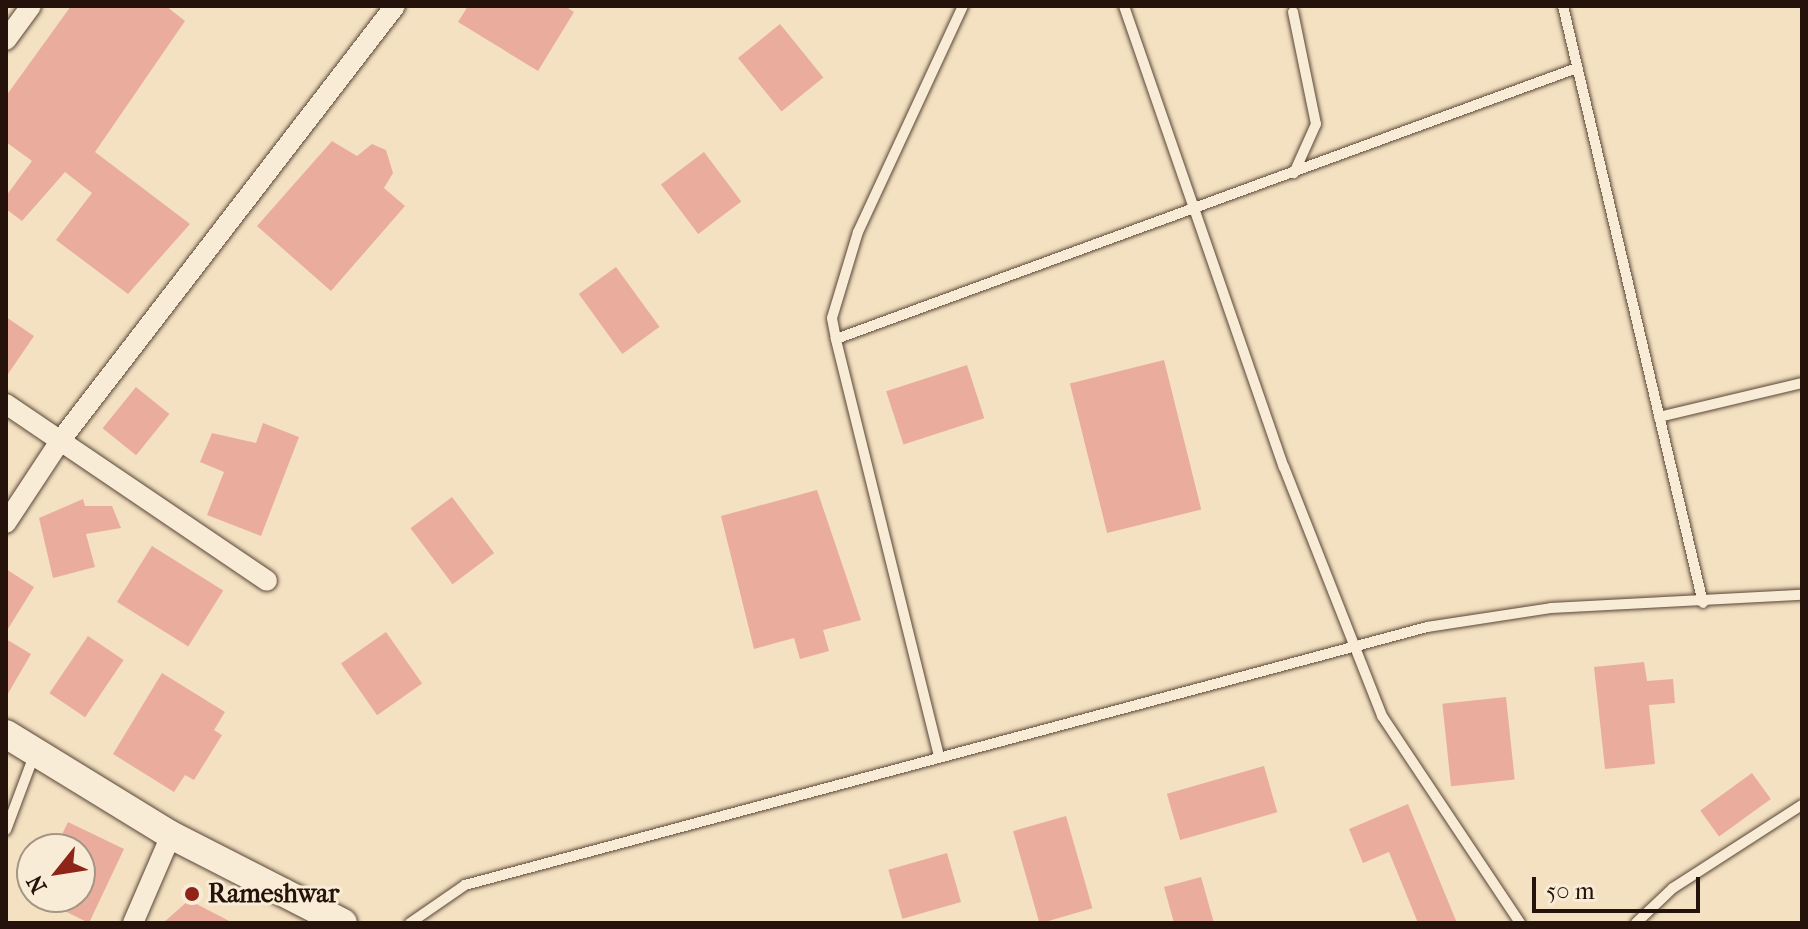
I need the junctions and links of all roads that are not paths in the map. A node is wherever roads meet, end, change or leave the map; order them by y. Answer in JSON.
{"nodes":[{"id":1,"x":31,"y":6,"type":"edge"},
{"id":2,"x":395,"y":6,"type":"edge"},
{"id":3,"x":963,"y":6,"type":"edge"},
{"id":4,"x":1124,"y":6,"type":"edge"},
{"id":5,"x":1563,"y":6,"type":"edge"},
{"id":6,"x":1293,"y":12,"type":"dead end"},
{"id":7,"x":6,"y":40,"type":"edge"},
{"id":8,"x":1577,"y":68,"type":"junction"},
{"id":9,"x":1294,"y":173,"type":"junction"},
{"id":10,"x":1193,"y":211,"type":"junction"},
{"id":11,"x":836,"y":339,"type":"junction"},
{"id":12,"x":1802,"y":383,"type":"edge"},
{"id":13,"x":6,"y":404,"type":"edge"},
{"id":14,"x":1659,"y":417,"type":"junction"},
{"id":15,"x":60,"y":441,"type":"junction"},
{"id":16,"x":6,"y":523,"type":"edge"},
{"id":17,"x":267,"y":581,"type":"dead end"},
{"id":18,"x":1802,"y":595,"type":"edge"},
{"id":19,"x":1703,"y":603,"type":"junction"},
{"id":20,"x":1355,"y":648,"type":"junction"},
{"id":21,"x":6,"y":734,"type":"edge"},
{"id":22,"x":35,"y":752,"type":"junction"},
{"id":23,"x":939,"y":756,"type":"junction"},
{"id":24,"x":1802,"y":805,"type":"edge"},
{"id":25,"x":7,"y":823,"type":"edge"},
{"id":26,"x":171,"y":835,"type":"junction"},
{"id":27,"x":133,"y":923,"type":"edge"},
{"id":28,"x":343,"y":923,"type":"edge"},
{"id":29,"x":410,"y":923,"type":"edge"},
{"id":30,"x":1520,"y":923,"type":"edge"},
{"id":31,"x":1636,"y":923,"type":"edge"}],
"edges":[{"from":1,"to":7,"type":"street"},
{"from":2,"to":15,"type":"street"},
{"from":3,"to":11,"type":"lane"},
{"from":4,"to":10,"type":"lane"},
{"from":5,"to":8,"type":"lane"},
{"from":6,"to":9,"type":"lane"},
{"from":8,"to":9,"type":"lane"},
{"from":8,"to":14,"type":"lane"},
{"from":9,"to":10,"type":"lane"},
{"from":10,"to":11,"type":"lane"},
{"from":10,"to":20,"type":"lane"},
{"from":11,"to":23,"type":"lane"},
{"from":12,"to":14,"type":"lane"},
{"from":13,"to":15,"type":"street"},
{"from":14,"to":19,"type":"lane"},
{"from":15,"to":16,"type":"street"},
{"from":15,"to":17,"type":"street"},
{"from":18,"to":19,"type":"lane"},
{"from":19,"to":20,"type":"lane"},
{"from":20,"to":23,"type":"lane"},
{"from":20,"to":30,"type":"lane"},
{"from":21,"to":22,"type":"main road"},
{"from":22,"to":25,"type":"lane"},
{"from":22,"to":26,"type":"main road"},
{"from":23,"to":29,"type":"lane"},
{"from":24,"to":31,"type":"lane"},
{"from":26,"to":27,"type":"street"},
{"from":26,"to":28,"type":"main road"}]}
